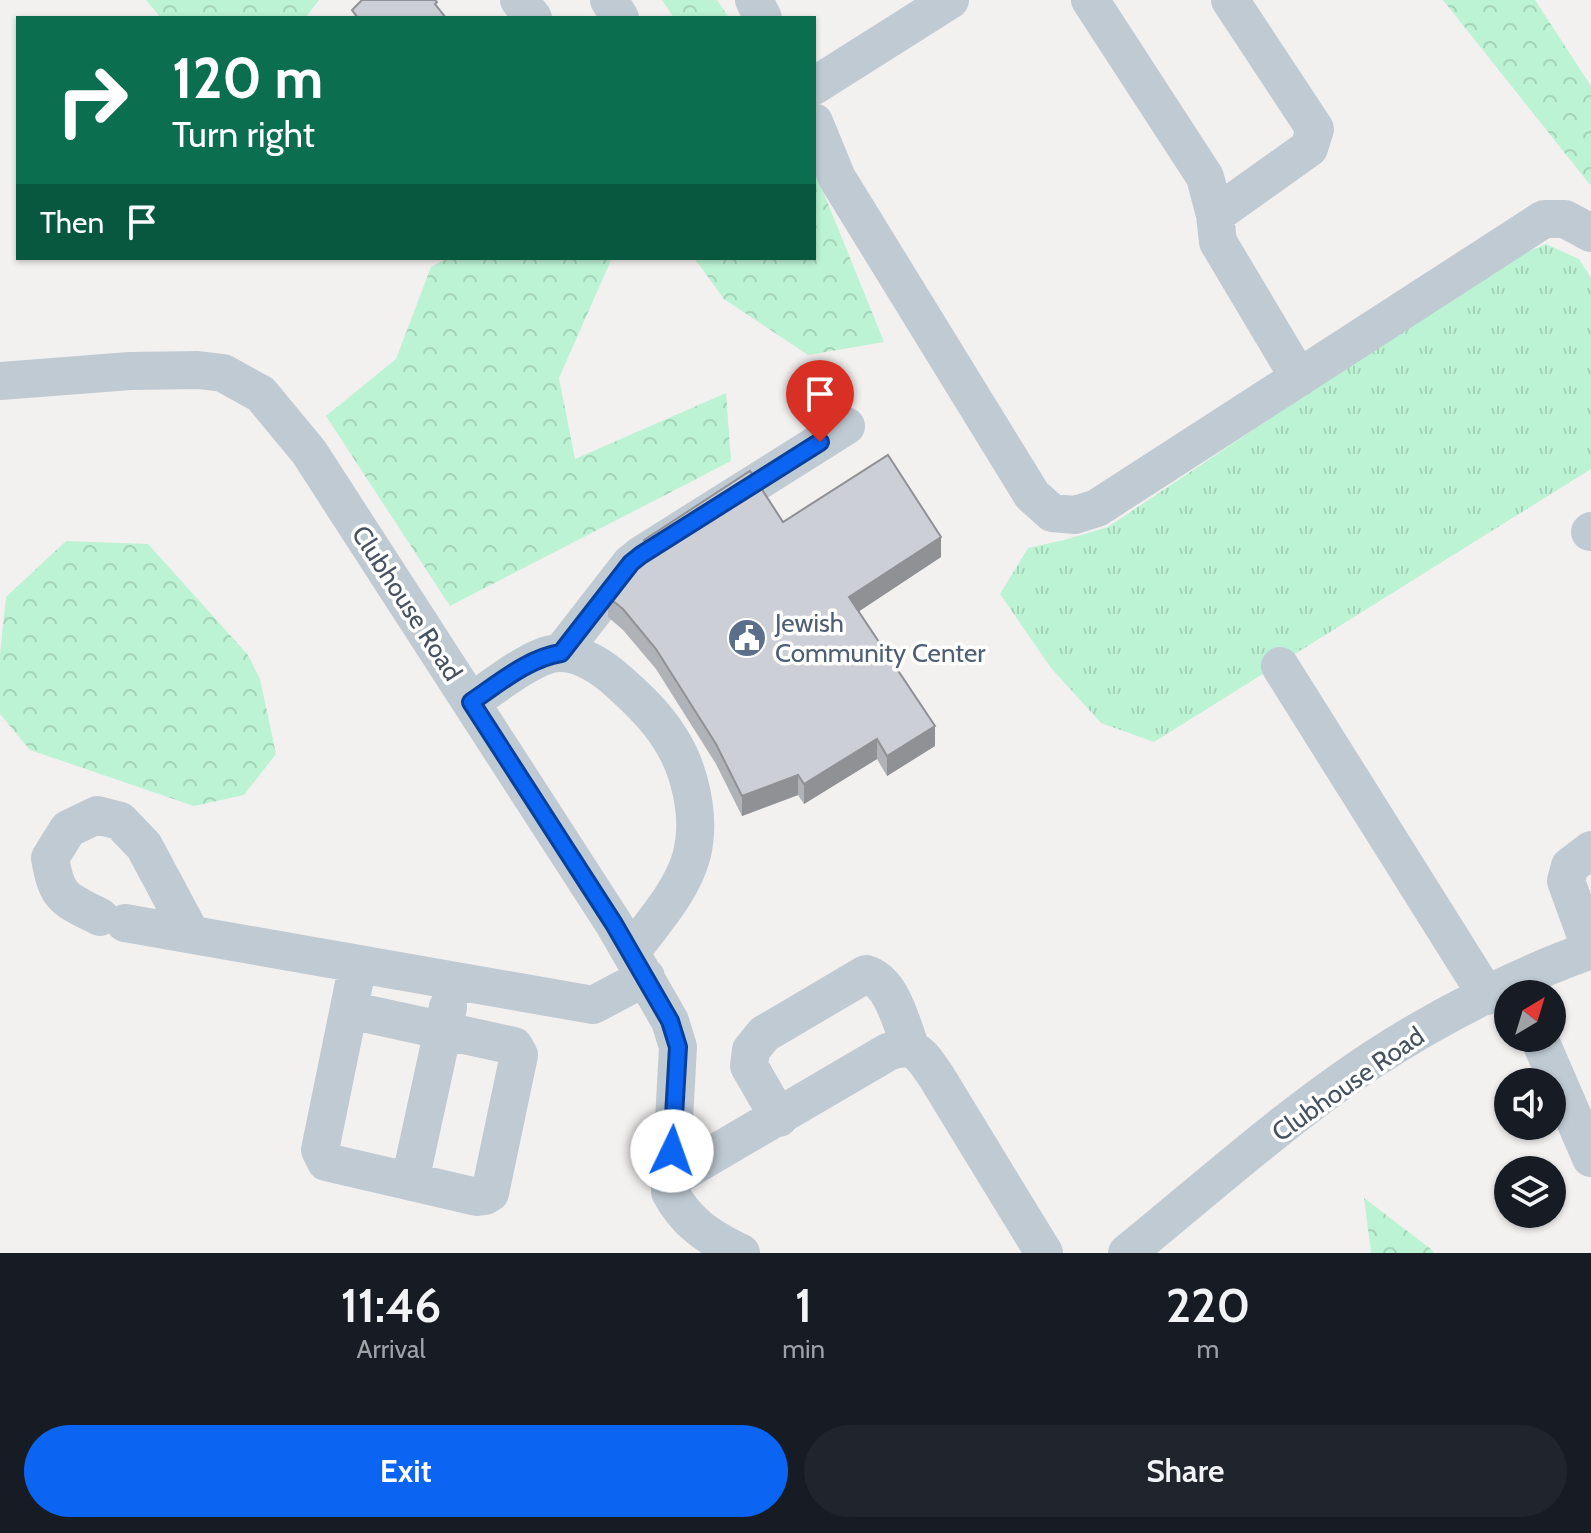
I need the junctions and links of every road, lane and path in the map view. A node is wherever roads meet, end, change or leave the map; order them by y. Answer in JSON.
{"nodes":[{"id":1,"x":519,"y":0,"type":"edge"},
{"id":2,"x":950,"y":0,"type":"edge"},
{"id":3,"x":1090,"y":0,"type":"edge"},
{"id":4,"x":1230,"y":0,"type":"edge"},
{"id":5,"x":531,"y":16,"type":"edge"},
{"id":6,"x":816,"y":85,"type":"edge"},
{"id":7,"x":816,"y":127,"type":"edge"},
{"id":8,"x":1215,"y":215,"type":"junction"},
{"id":9,"x":1591,"y":233,"type":"edge"},
{"id":10,"x":1299,"y":378,"type":"junction"},
{"id":11,"x":0,"y":381,"type":"edge"},
{"id":12,"x":846,"y":426,"type":"dead end"},
{"id":13,"x":561,"y":653,"type":"junction"},
{"id":14,"x":1280,"y":666,"type":"dead end"},
{"id":15,"x":471,"y":702,"type":"junction"},
{"id":16,"x":1591,"y":850,"type":"edge"},
{"id":17,"x":191,"y":934,"type":"junction"},
{"id":18,"x":1591,"y":950,"type":"edge"},
{"id":19,"x":358,"y":964,"type":"junction"},
{"id":20,"x":638,"y":964,"type":"junction"},
{"id":21,"x":1500,"y":980,"type":"edge"},
{"id":22,"x":1530,"y":980,"type":"edge"},
{"id":23,"x":455,"y":981,"type":"junction"},
{"id":24,"x":1494,"y":996,"type":"edge"},
{"id":25,"x":349,"y":1010,"type":"junction"},
{"id":26,"x":443,"y":1030,"type":"junction"},
{"id":27,"x":911,"y":1048,"type":"junction"},
{"id":28,"x":1545,"y":1052,"type":"edge"},
{"id":29,"x":779,"y":1118,"type":"junction"},
{"id":30,"x":1591,"y":1158,"type":"edge"},
{"id":31,"x":671,"y":1179,"type":"junction"},
{"id":32,"x":410,"y":1181,"type":"junction"},
{"id":33,"x":741,"y":1253,"type":"edge"},
{"id":34,"x":1044,"y":1253,"type":"edge"},
{"id":35,"x":1127,"y":1253,"type":"edge"}],
"edges":[{"from":1,"to":5,"type":"street"},
{"from":2,"to":6,"type":"street"},
{"from":3,"to":8,"type":"street"},
{"from":4,"to":8,"type":"street"},
{"from":7,"to":10,"type":"street"},
{"from":8,"to":10,"type":"street"},
{"from":9,"to":10,"type":"street"},
{"from":11,"to":15,"type":"street","name":"Clubhouse Road"},
{"from":12,"to":13,"type":"street"},
{"from":13,"to":15,"type":"street"},
{"from":13,"to":20,"type":"street"},
{"from":14,"to":21,"type":"street"},
{"from":15,"to":20,"type":"street","name":"Clubhouse Road"},
{"from":16,"to":18,"type":"street"},
{"from":17,"to":17,"type":"street"},
{"from":17,"to":19,"type":"street"},
{"from":18,"to":22,"type":"street","name":"Clubhouse Road"},
{"from":19,"to":23,"type":"street"},
{"from":19,"to":25,"type":"street"},
{"from":20,"to":23,"type":"street"},
{"from":20,"to":31,"type":"street","name":"Clubhouse Road"},
{"from":23,"to":26,"type":"street"},
{"from":24,"to":35,"type":"street","name":"Clubhouse Road"},
{"from":25,"to":26,"type":"street"},
{"from":25,"to":32,"type":"street"},
{"from":26,"to":32,"type":"street"},
{"from":26,"to":32,"type":"street"},
{"from":27,"to":29,"type":"street"},
{"from":27,"to":29,"type":"street"},
{"from":27,"to":34,"type":"street"},
{"from":28,"to":30,"type":"street"},
{"from":29,"to":31,"type":"street"},
{"from":31,"to":33,"type":"street","name":"Clubhouse Road"}]}
